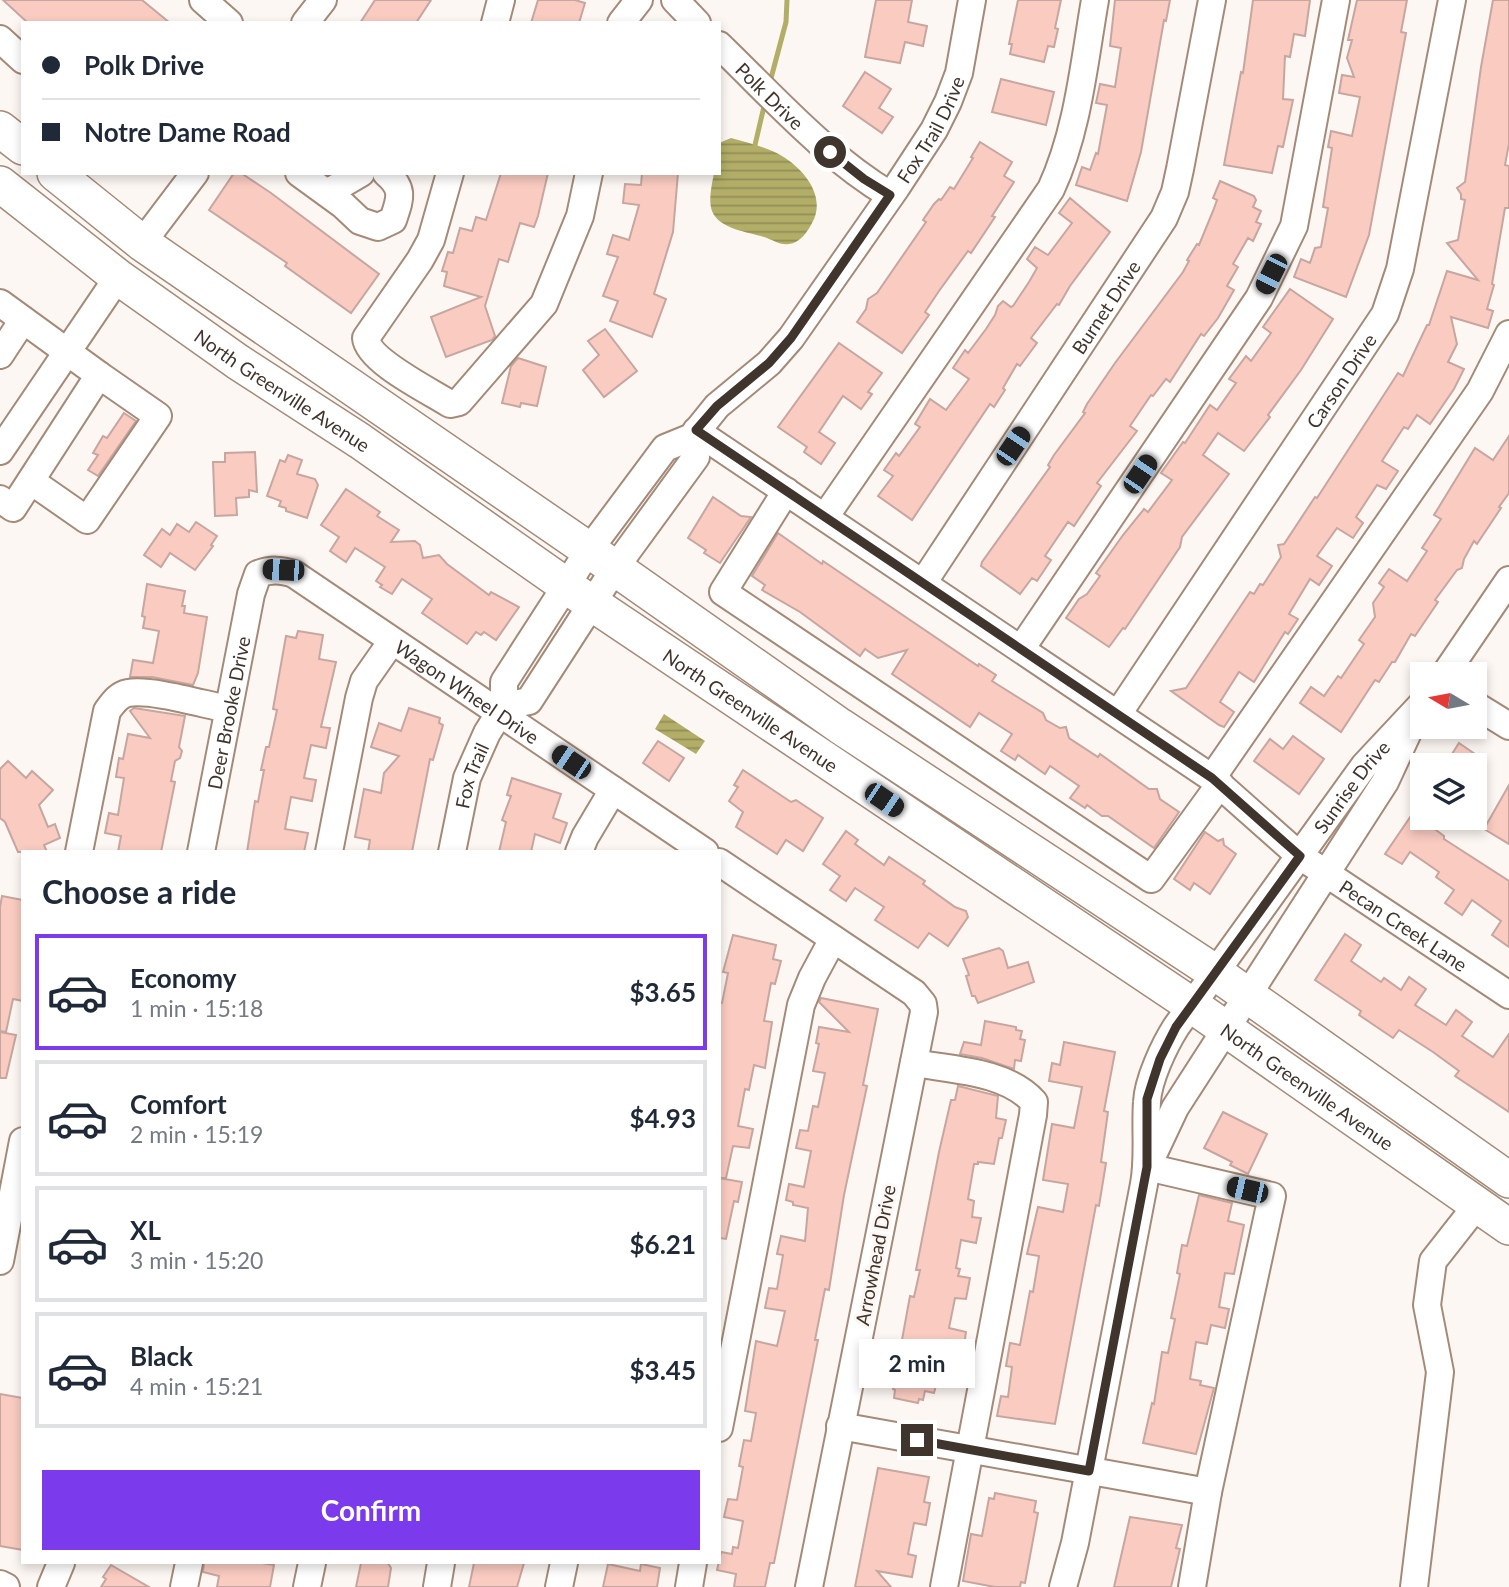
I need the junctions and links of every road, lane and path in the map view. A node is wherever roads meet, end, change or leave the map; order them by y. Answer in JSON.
{"nodes":[{"id":1,"x":203,"y":0,"type":"edge"},
{"id":2,"x":323,"y":0,"type":"edge"},
{"id":3,"x":501,"y":0,"type":"edge"},
{"id":4,"x":639,"y":0,"type":"edge"},
{"id":5,"x":675,"y":0,"type":"edge"},
{"id":6,"x":972,"y":0,"type":"edge"},
{"id":7,"x":1095,"y":0,"type":"edge"},
{"id":8,"x":1212,"y":0,"type":"edge"},
{"id":9,"x":1336,"y":0,"type":"edge"},
{"id":10,"x":1452,"y":0,"type":"edge"},
{"id":11,"x":227,"y":21,"type":"edge"},
{"id":12,"x":307,"y":21,"type":"edge"},
{"id":13,"x":496,"y":21,"type":"edge"},
{"id":14,"x":623,"y":21,"type":"edge"},
{"id":15,"x":695,"y":21,"type":"edge"},
{"id":16,"x":0,"y":39,"type":"edge"},
{"id":17,"x":721,"y":47,"type":"edge"},
{"id":18,"x":21,"y":58,"type":"edge"},
{"id":19,"x":0,"y":129,"type":"edge"},
{"id":20,"x":21,"y":145,"type":"edge"},
{"id":21,"x":57,"y":175,"type":"edge"},
{"id":22,"x":193,"y":175,"type":"edge"},
{"id":23,"x":302,"y":175,"type":"edge"},
{"id":24,"x":358,"y":175,"type":"edge"},
{"id":25,"x":388,"y":175,"type":"edge"},
{"id":26,"x":449,"y":175,"type":"edge"},
{"id":27,"x":589,"y":175,"type":"edge"},
{"id":28,"x":0,"y":184,"type":"edge"},
{"id":29,"x":327,"y":193,"type":"junction"},
{"id":30,"x":890,"y":195,"type":"junction"},
{"id":31,"x":142,"y":243,"type":"junction"},
{"id":32,"x":118,"y":277,"type":"junction"},
{"id":33,"x":0,"y":303,"type":"edge"},
{"id":34,"x":23,"y":320,"type":"junction"},
{"id":35,"x":1509,"y":334,"type":"edge"},
{"id":36,"x":67,"y":353,"type":"junction"},
{"id":37,"x":0,"y":355,"type":"edge"},
{"id":38,"x":99,"y":375,"type":"junction"},
{"id":39,"x":694,"y":434,"type":"junction"},
{"id":40,"x":0,"y":451,"type":"edge"},
{"id":41,"x":31,"y":481,"type":"junction"},
{"id":42,"x":786,"y":491,"type":"junction"},
{"id":43,"x":0,"y":499,"type":"edge"},
{"id":44,"x":825,"y":517,"type":"junction"},
{"id":45,"x":602,"y":559,"type":"junction"},
{"id":46,"x":258,"y":574,"type":"joint"},
{"id":47,"x":1509,"y":580,"type":"edge"},
{"id":48,"x":923,"y":583,"type":"junction"},
{"id":49,"x":579,"y":594,"type":"junction"},
{"id":50,"x":392,"y":640,"type":"junction"},
{"id":51,"x":1021,"y":649,"type":"junction"},
{"id":52,"x":1453,"y":662,"type":"edge"},
{"id":53,"x":228,"y":709,"type":"junction"},
{"id":54,"x":501,"y":709,"type":"junction"},
{"id":55,"x":1488,"y":713,"type":"edge"},
{"id":56,"x":1118,"y":715,"type":"junction"},
{"id":57,"x":1410,"y":717,"type":"edge"},
{"id":58,"x":1509,"y":726,"type":"edge"},
{"id":59,"x":1410,"y":729,"type":"edge"},
{"id":60,"x":1216,"y":781,"type":"junction"},
{"id":61,"x":613,"y":790,"type":"junction"},
{"id":62,"x":79,"y":850,"type":"edge"},
{"id":63,"x":201,"y":850,"type":"edge"},
{"id":64,"x":328,"y":850,"type":"edge"},
{"id":65,"x":452,"y":850,"type":"edge"},
{"id":66,"x":580,"y":850,"type":"edge"},
{"id":67,"x":702,"y":850,"type":"edge"},
{"id":68,"x":1300,"y":856,"type":"junction"},
{"id":69,"x":721,"y":863,"type":"edge"},
{"id":70,"x":1327,"y":874,"type":"junction"},
{"id":71,"x":833,"y":939,"type":"junction"},
{"id":72,"x":1216,"y":974,"type":"junction"},
{"id":73,"x":1248,"y":995,"type":"junction"},
{"id":74,"x":1509,"y":995,"type":"edge"},
{"id":75,"x":1193,"y":1006,"type":"junction"},
{"id":76,"x":1227,"y":1030,"type":"junction"},
{"id":77,"x":914,"y":1063,"type":"junction"},
{"id":78,"x":21,"y":1152,"type":"edge"},
{"id":79,"x":1147,"y":1167,"type":"junction"},
{"id":80,"x":1503,"y":1175,"type":"edge"},
{"id":81,"x":1476,"y":1205,"type":"junction"},
{"id":82,"x":1509,"y":1227,"type":"edge"},
{"id":83,"x":0,"y":1261,"type":"edge"},
{"id":84,"x":721,"y":1419,"type":"edge"},
{"id":85,"x":840,"y":1426,"type":"junction"},
{"id":86,"x":970,"y":1449,"type":"junction"},
{"id":87,"x":1089,"y":1471,"type":"junction"},
{"id":88,"x":1208,"y":1492,"type":"junction"},
{"id":89,"x":61,"y":1564,"type":"edge"},
{"id":90,"x":189,"y":1564,"type":"edge"},
{"id":91,"x":312,"y":1564,"type":"edge"},
{"id":92,"x":441,"y":1564,"type":"edge"},
{"id":93,"x":564,"y":1564,"type":"edge"},
{"id":94,"x":693,"y":1564,"type":"edge"},
{"id":95,"x":0,"y":1584,"type":"edge"},
{"id":96,"x":6,"y":1587,"type":"edge"},
{"id":97,"x":51,"y":1587,"type":"edge"},
{"id":98,"x":184,"y":1587,"type":"edge"},
{"id":99,"x":307,"y":1587,"type":"edge"},
{"id":100,"x":437,"y":1587,"type":"edge"},
{"id":101,"x":559,"y":1587,"type":"edge"},
{"id":102,"x":689,"y":1587,"type":"edge"},
{"id":103,"x":809,"y":1587,"type":"edge"},
{"id":104,"x":944,"y":1587,"type":"edge"},
{"id":105,"x":1063,"y":1587,"type":"edge"},
{"id":106,"x":1192,"y":1587,"type":"edge"},
{"id":107,"x":1414,"y":1587,"type":"edge"}],
"edges":[{"from":1,"to":11,"type":"street"},
{"from":2,"to":12,"type":"street"},
{"from":3,"to":13,"type":"street"},
{"from":4,"to":14,"type":"street"},
{"from":5,"to":15,"type":"street"},
{"from":6,"to":30,"type":"street","name":"Fox Trail Drive"},
{"from":7,"to":44,"type":"street"},
{"from":8,"to":48,"type":"street","name":"Burnet Drive"},
{"from":9,"to":51,"type":"street"},
{"from":10,"to":56,"type":"street","name":"Carson Drive"},
{"from":16,"to":18,"type":"street"},
{"from":17,"to":30,"type":"street","name":"Polk Drive"},
{"from":19,"to":20,"type":"main road"},
{"from":21,"to":31,"type":"main road","name":"North Greenville Avenue"},
{"from":22,"to":31,"type":"street"},
{"from":23,"to":29,"type":"street"},
{"from":24,"to":29,"type":"street"},
{"from":25,"to":29,"type":"street"},
{"from":26,"to":27,"type":"street"},
{"from":28,"to":32,"type":"main road","name":"North Greenville Avenue"},
{"from":30,"to":39,"type":"street","name":"Fox Trail Drive"},
{"from":31,"to":32,"type":"main road"},
{"from":31,"to":45,"type":"main road","name":"North Greenville Avenue"},
{"from":32,"to":36,"type":"street"},
{"from":32,"to":49,"type":"main road","name":"North Greenville Avenue"},
{"from":33,"to":34,"type":"street"},
{"from":34,"to":36,"type":"street"},
{"from":34,"to":37,"type":"street"},
{"from":35,"to":60,"type":"street"},
{"from":36,"to":38,"type":"street"},
{"from":36,"to":40,"type":"street"},
{"from":38,"to":41,"type":"street"},
{"from":38,"to":41,"type":"street"},
{"from":39,"to":42,"type":"street","name":"Pecan Creek Lane"},
{"from":39,"to":45,"type":"street","name":"Fox Trail Drive"},
{"from":41,"to":43,"type":"street"},
{"from":42,"to":44,"type":"street","name":"Pecan Creek Lane"},
{"from":42,"to":60,"type":"street"},
{"from":44,"to":48,"type":"street","name":"Pecan Creek Lane"},
{"from":45,"to":49,"type":"street","name":"Fox Trail Drive"},
{"from":45,"to":72,"type":"main road","name":"North Greenville Avenue"},
{"from":46,"to":50,"type":"street","name":"Wagon Wheel Drive"},
{"from":46,"to":53,"type":"street","name":"Deer Brooke Drive"},
{"from":47,"to":52,"type":"street"},
{"from":48,"to":51,"type":"street","name":"Pecan Creek Lane"},
{"from":49,"to":54,"type":"street","name":"Fox Trail"},
{"from":49,"to":75,"type":"main road","name":"North Greenville Avenue"},
{"from":50,"to":54,"type":"street","name":"Wagon Wheel Drive"},
{"from":50,"to":64,"type":"street"},
{"from":51,"to":56,"type":"street","name":"Pecan Creek Lane"},
{"from":53,"to":62,"type":"street"},
{"from":53,"to":63,"type":"street","name":"Deer Brooke Drive"},
{"from":54,"to":61,"type":"street","name":"Wagon Wheel Drive"},
{"from":54,"to":65,"type":"street","name":"Fox Trail"},
{"from":55,"to":58,"type":"street"},
{"from":56,"to":60,"type":"street","name":"Pecan Creek Lane"},
{"from":57,"to":68,"type":"street","name":"Sunrise Drive"},
{"from":59,"to":70,"type":"street","name":"Sunrise Drive"},
{"from":60,"to":68,"type":"street","name":"Pecan Creek Lane"},
{"from":61,"to":66,"type":"street"},
{"from":61,"to":67,"type":"street","name":"Wagon Wheel Drive"},
{"from":68,"to":70,"type":"street","name":"Pecan Creek Lane"},
{"from":68,"to":72,"type":"street","name":"Sunrise Drive"},
{"from":69,"to":71,"type":"street"},
{"from":70,"to":73,"type":"street","name":"Sunrise Drive"},
{"from":70,"to":74,"type":"street","name":"Pecan Creek Lane"},
{"from":71,"to":77,"type":"street","name":"Arrowhead Drive"},
{"from":71,"to":84,"type":"street"},
{"from":72,"to":73,"type":"main road","name":"North Greenville Avenue"},
{"from":72,"to":75,"type":"street","name":"Sunrise Drive"},
{"from":73,"to":76,"type":"street","name":"Sunrise Drive"},
{"from":73,"to":80,"type":"main road","name":"North Greenville Avenue"},
{"from":75,"to":76,"type":"main road","name":"North Greenville Avenue"},
{"from":75,"to":79,"type":"street","name":"Sunrise Drive"},
{"from":76,"to":79,"type":"street","name":"Sunrise Drive"},
{"from":76,"to":81,"type":"main road","name":"North Greenville Avenue"},
{"from":77,"to":85,"type":"street","name":"Arrowhead Drive"},
{"from":77,"to":86,"type":"street"},
{"from":78,"to":83,"type":"street"},
{"from":79,"to":87,"type":"street","name":"Sunrise Drive"},
{"from":79,"to":88,"type":"street"},
{"from":80,"to":81,"type":"main road"},
{"from":81,"to":82,"type":"main road","name":"North Greenville Avenue"},
{"from":81,"to":107,"type":"street"},
{"from":85,"to":86,"type":"street"},
{"from":85,"to":103,"type":"street","name":"Arrowhead Drive"},
{"from":86,"to":87,"type":"street"},
{"from":86,"to":104,"type":"street"},
{"from":87,"to":88,"type":"street"},
{"from":87,"to":105,"type":"street","name":"Sunrise Drive"},
{"from":88,"to":106,"type":"street"},
{"from":89,"to":97,"type":"street"},
{"from":90,"to":98,"type":"street"},
{"from":91,"to":99,"type":"street"},
{"from":92,"to":100,"type":"street"},
{"from":93,"to":101,"type":"street"},
{"from":94,"to":102,"type":"street"},
{"from":95,"to":96,"type":"street"}]}
